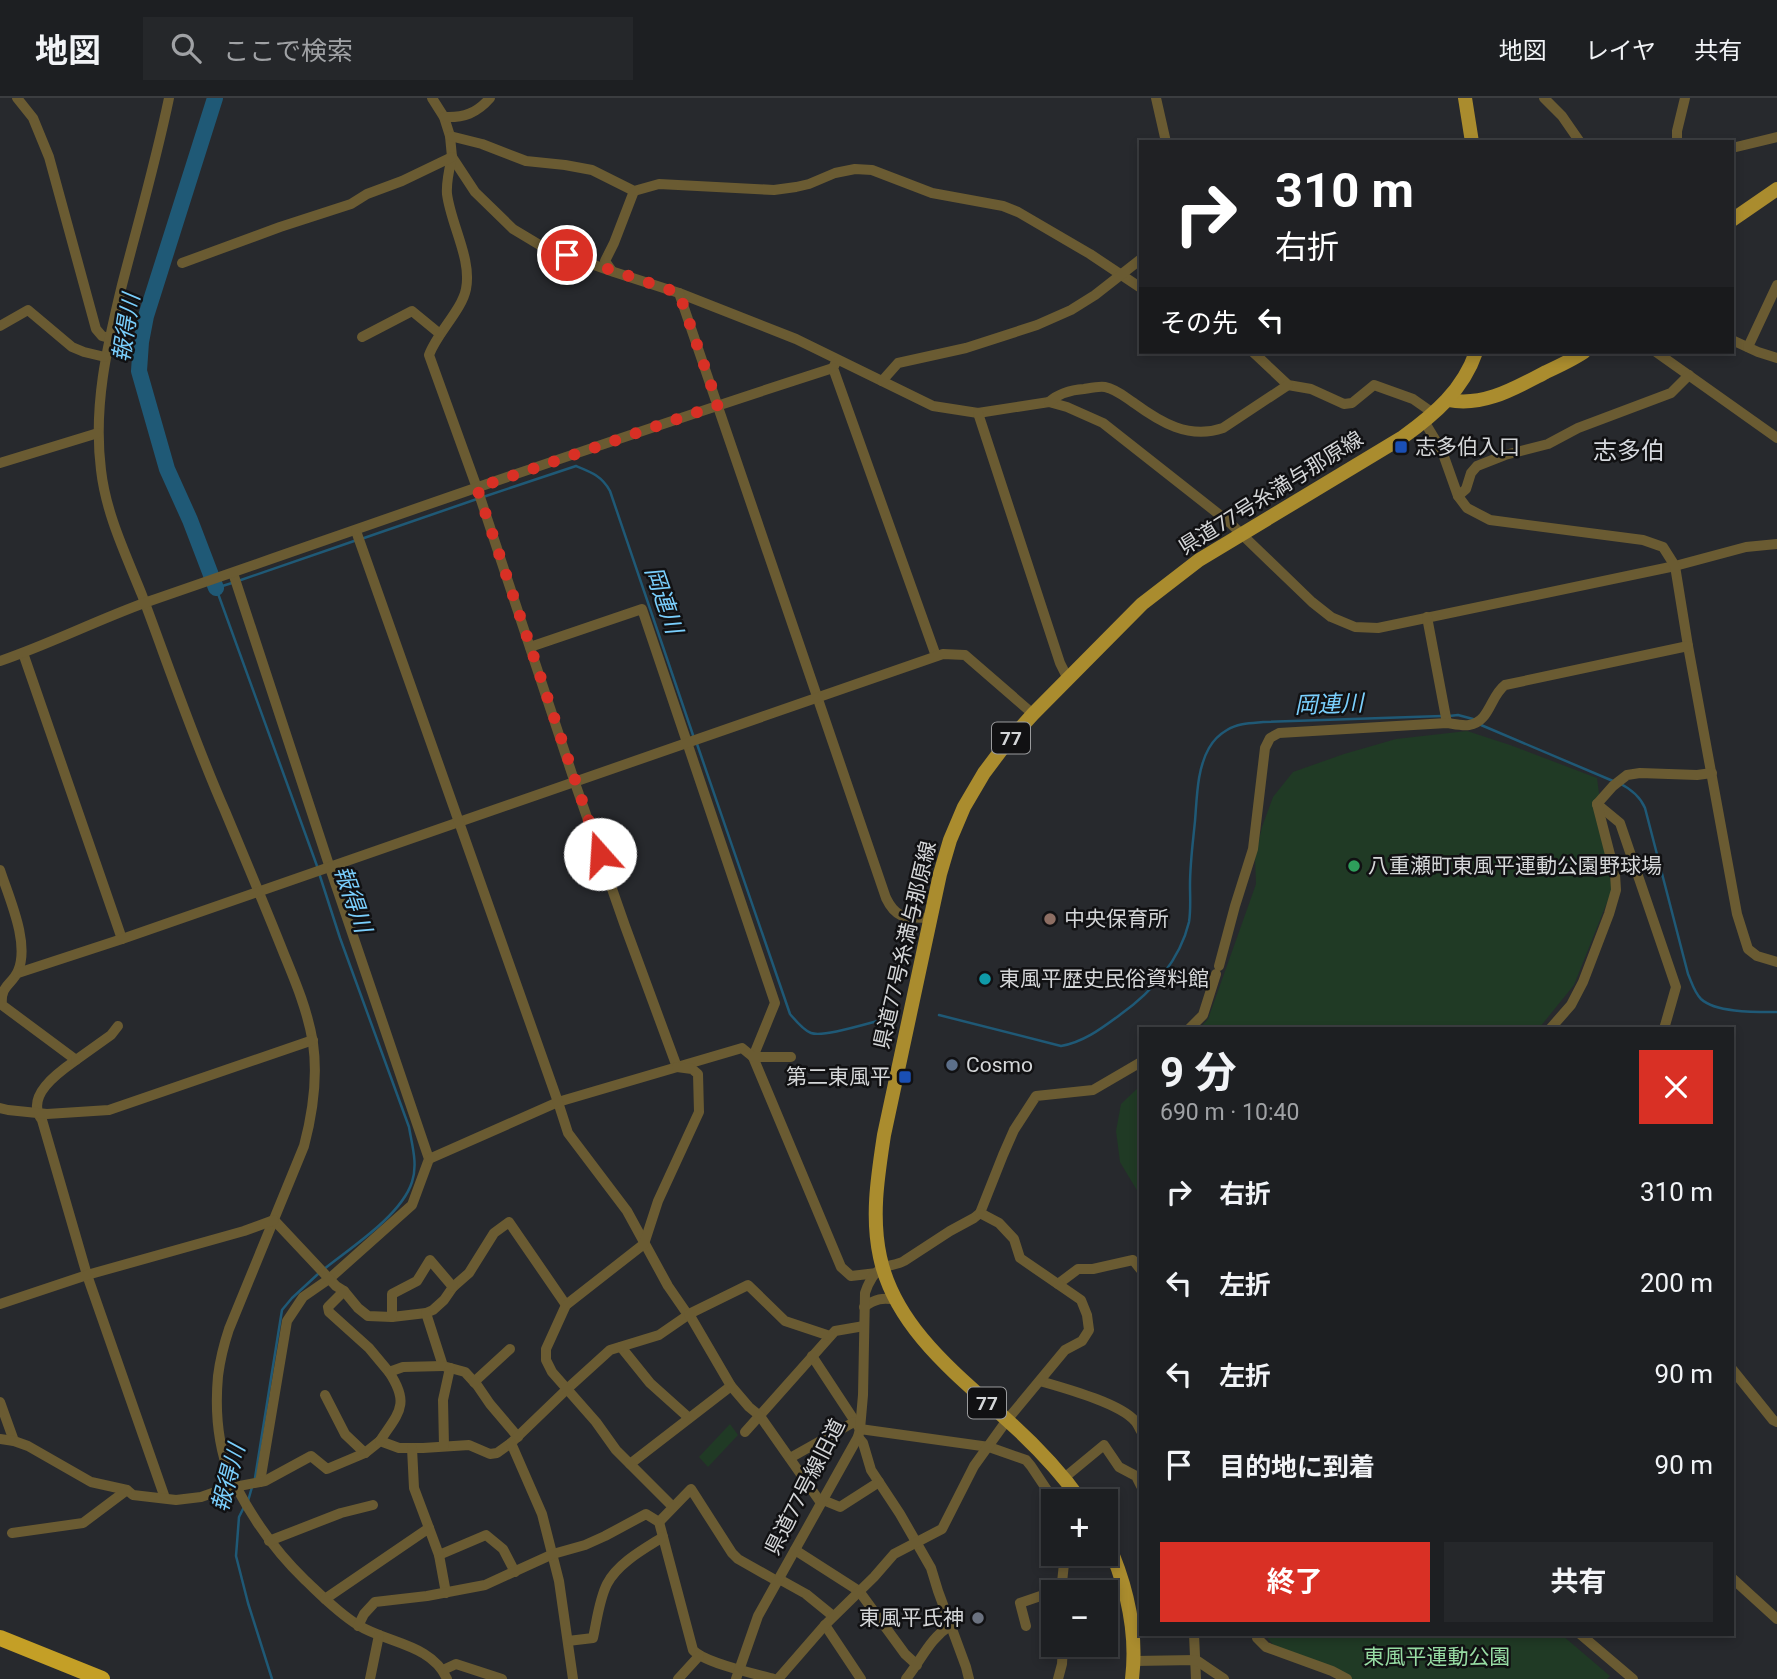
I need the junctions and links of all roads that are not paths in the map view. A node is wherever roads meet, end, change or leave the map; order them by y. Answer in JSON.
{"nodes":[{"id":1,"x":17,"y":98,"type":"edge"},
{"id":2,"x":169,"y":98,"type":"edge"},
{"id":3,"x":432,"y":98,"type":"edge"},
{"id":4,"x":490,"y":98,"type":"edge"},
{"id":5,"x":1156,"y":98,"type":"edge"},
{"id":6,"x":1465,"y":98,"type":"edge"},
{"id":7,"x":1544,"y":98,"type":"edge"},
{"id":8,"x":1685,"y":98,"type":"edge"},
{"id":9,"x":444,"y":117,"type":"junction"},
{"id":10,"x":450,"y":136,"type":"junction"},
{"id":11,"x":1777,"y":137,"type":"edge"},
{"id":12,"x":1166,"y":140,"type":"edge"},
{"id":13,"x":1472,"y":140,"type":"edge"},
{"id":14,"x":1579,"y":140,"type":"edge"},
{"id":15,"x":1677,"y":140,"type":"edge"},
{"id":16,"x":1734,"y":148,"type":"edge"},
{"id":17,"x":452,"y":157,"type":"junction"},
{"id":18,"x":1777,"y":189,"type":"edge"},
{"id":19,"x":634,"y":191,"type":"junction"},
{"id":20,"x":1734,"y":219,"type":"edge"},
{"id":21,"x":1139,"y":261,"type":"edge"},
{"id":22,"x":182,"y":263,"type":"dead end"},
{"id":23,"x":614,"y":272,"type":"junction"},
{"id":24,"x":1122,"y":275,"type":"junction"},
{"id":25,"x":1777,"y":285,"type":"edge"},
{"id":26,"x":1139,"y":287,"type":"edge"},
{"id":27,"x":679,"y":293,"type":"junction"},
{"id":28,"x":0,"y":326,"type":"edge"},
{"id":29,"x":440,"y":334,"type":"junction"},
{"id":30,"x":362,"y":337,"type":"dead end"},
{"id":31,"x":109,"y":338,"type":"junction"},
{"id":32,"x":1734,"y":341,"type":"edge"},
{"id":33,"x":1748,"y":347,"type":"junction"},
{"id":34,"x":1255,"y":354,"type":"edge"},
{"id":35,"x":1475,"y":354,"type":"edge"},
{"id":36,"x":1580,"y":354,"type":"edge"},
{"id":37,"x":1658,"y":354,"type":"edge"},
{"id":38,"x":105,"y":357,"type":"junction"},
{"id":39,"x":1777,"y":358,"type":"edge"},
{"id":40,"x":835,"y":363,"type":"junction"},
{"id":41,"x":1689,"y":375,"type":"junction"},
{"id":42,"x":882,"y":381,"type":"junction"},
{"id":43,"x":1288,"y":385,"type":"junction"},
{"id":44,"x":1448,"y":400,"type":"junction"},
{"id":45,"x":1049,"y":402,"type":"junction"},
{"id":46,"x":718,"y":405,"type":"junction"},
{"id":47,"x":978,"y":414,"type":"junction"},
{"id":48,"x":1429,"y":417,"type":"junction"},
{"id":49,"x":98,"y":433,"type":"junction"},
{"id":50,"x":1777,"y":438,"type":"edge"},
{"id":51,"x":0,"y":463,"type":"edge"},
{"id":52,"x":477,"y":488,"type":"junction"},
{"id":53,"x":1458,"y":496,"type":"junction"},
{"id":54,"x":356,"y":531,"type":"junction"},
{"id":55,"x":1241,"y":533,"type":"junction"},
{"id":56,"x":1777,"y":544,"type":"edge"},
{"id":57,"x":1675,"y":566,"type":"junction"},
{"id":58,"x":230,"y":574,"type":"junction"},
{"id":59,"x":145,"y":603,"type":"junction"},
{"id":60,"x":1427,"y":617,"type":"junction"},
{"id":61,"x":1688,"y":646,"type":"junction"},
{"id":62,"x":530,"y":647,"type":"junction"},
{"id":63,"x":23,"y":653,"type":"junction"},
{"id":64,"x":936,"y":656,"type":"junction"},
{"id":65,"x":0,"y":661,"type":"edge"},
{"id":66,"x":1068,"y":679,"type":"junction"},
{"id":67,"x":818,"y":698,"type":"junction"},
{"id":68,"x":1033,"y":714,"type":"junction"},
{"id":69,"x":1447,"y":723,"type":"junction"},
{"id":70,"x":687,"y":743,"type":"junction"},
{"id":71,"x":1712,"y":773,"type":"junction"},
{"id":72,"x":575,"y":783,"type":"junction"},
{"id":73,"x":1597,"y":804,"type":"junction"},
{"id":74,"x":460,"y":822,"type":"junction"},
{"id":75,"x":327,"y":869,"type":"junction"},
{"id":76,"x":0,"y":870,"type":"edge"},
{"id":77,"x":260,"y":891,"type":"junction"},
{"id":78,"x":931,"y":918,"type":"junction"},
{"id":79,"x":122,"y":939,"type":"junction"},
{"id":80,"x":1777,"y":962,"type":"edge"},
{"id":81,"x":18,"y":973,"type":"junction"},
{"id":82,"x":118,"y":1026,"type":"dead end"},
{"id":83,"x":1191,"y":1027,"type":"edge"},
{"id":84,"x":1552,"y":1027,"type":"edge"},
{"id":85,"x":1665,"y":1027,"type":"edge"},
{"id":86,"x":313,"y":1041,"type":"junction"},
{"id":87,"x":753,"y":1057,"type":"junction"},
{"id":88,"x":791,"y":1057,"type":"dead end"},
{"id":89,"x":76,"y":1059,"type":"junction"},
{"id":90,"x":1139,"y":1063,"type":"edge"},
{"id":91,"x":677,"y":1068,"type":"junction"},
{"id":92,"x":558,"y":1102,"type":"junction"},
{"id":93,"x":0,"y":1108,"type":"edge"},
{"id":94,"x":36,"y":1113,"type":"junction"},
{"id":95,"x":429,"y":1158,"type":"junction"},
{"id":96,"x":980,"y":1213,"type":"junction"},
{"id":97,"x":274,"y":1220,"type":"junction"},
{"id":98,"x":645,"y":1244,"type":"junction"},
{"id":99,"x":1139,"y":1268,"type":"edge"},
{"id":100,"x":880,"y":1270,"type":"junction"},
{"id":101,"x":88,"y":1275,"type":"junction"},
{"id":102,"x":330,"y":1279,"type":"junction"},
{"id":103,"x":1058,"y":1284,"type":"junction"},
{"id":104,"x":453,"y":1287,"type":"junction"},
{"id":105,"x":344,"y":1292,"type":"junction"},
{"id":106,"x":896,"y":1300,"type":"junction"},
{"id":107,"x":0,"y":1304,"type":"edge"},
{"id":108,"x":566,"y":1305,"type":"junction"},
{"id":109,"x":864,"y":1307,"type":"junction"},
{"id":110,"x":426,"y":1313,"type":"junction"},
{"id":111,"x":392,"y":1317,"type":"junction"},
{"id":112,"x":864,"y":1326,"type":"junction"},
{"id":113,"x":830,"y":1336,"type":"junction"},
{"id":114,"x":621,"y":1348,"type":"junction"},
{"id":115,"x":510,"y":1349,"type":"dead end"},
{"id":116,"x":813,"y":1356,"type":"junction"},
{"id":117,"x":447,"y":1367,"type":"junction"},
{"id":118,"x":1734,"y":1371,"type":"edge"},
{"id":119,"x":389,"y":1372,"type":"junction"},
{"id":120,"x":1041,"y":1381,"type":"junction"},
{"id":121,"x":474,"y":1382,"type":"junction"},
{"id":122,"x":731,"y":1386,"type":"junction"},
{"id":123,"x":566,"y":1389,"type":"junction"},
{"id":124,"x":325,"y":1395,"type":"dead end"},
{"id":125,"x":0,"y":1402,"type":"edge"},
{"id":126,"x":760,"y":1416,"type":"junction"},
{"id":127,"x":689,"y":1418,"type":"junction"},
{"id":128,"x":1007,"y":1420,"type":"junction"},
{"id":129,"x":1777,"y":1422,"type":"edge"},
{"id":130,"x":1139,"y":1428,"type":"edge"},
{"id":131,"x":858,"y":1429,"type":"junction"},
{"id":132,"x":745,"y":1432,"type":"dead end"},
{"id":133,"x":0,"y":1440,"type":"edge"},
{"id":134,"x":514,"y":1440,"type":"junction"},
{"id":135,"x":14,"y":1441,"type":"junction"},
{"id":136,"x":380,"y":1441,"type":"junction"},
{"id":137,"x":444,"y":1446,"type":"junction"},
{"id":138,"x":989,"y":1447,"type":"junction"},
{"id":139,"x":412,"y":1448,"type":"junction"},
{"id":140,"x":365,"y":1452,"type":"junction"},
{"id":141,"x":790,"y":1458,"type":"junction"},
{"id":142,"x":630,"y":1464,"type":"junction"},
{"id":143,"x":1064,"y":1478,"type":"junction"},
{"id":144,"x":260,"y":1482,"type":"junction"},
{"id":145,"x":879,"y":1482,"type":"junction"},
{"id":146,"x":1139,"y":1482,"type":"edge"},
{"id":147,"x":236,"y":1486,"type":"junction"},
{"id":148,"x":1046,"y":1489,"type":"edge"},
{"id":149,"x":1072,"y":1489,"type":"edge"},
{"id":150,"x":127,"y":1490,"type":"junction"},
{"id":151,"x":165,"y":1498,"type":"junction"},
{"id":152,"x":822,"y":1502,"type":"junction"},
{"id":153,"x":373,"y":1505,"type":"dead end"},
{"id":154,"x":673,"y":1507,"type":"junction"},
{"id":155,"x":659,"y":1522,"type":"junction"},
{"id":156,"x":429,"y":1528,"type":"junction"},
{"id":157,"x":12,"y":1533,"type":"dead end"},
{"id":158,"x":663,"y":1536,"type":"junction"},
{"id":159,"x":270,"y":1541,"type":"junction"},
{"id":160,"x":916,"y":1543,"type":"junction"},
{"id":161,"x":795,"y":1550,"type":"junction"},
{"id":162,"x":439,"y":1555,"type":"junction"},
{"id":163,"x":552,"y":1555,"type":"junction"},
{"id":164,"x":1117,"y":1566,"type":"edge"},
{"id":165,"x":515,"y":1572,"type":"junction"},
{"id":166,"x":778,"y":1580,"type":"junction"},
{"id":167,"x":1734,"y":1580,"type":"edge"},
{"id":168,"x":859,"y":1591,"type":"junction"},
{"id":169,"x":446,"y":1593,"type":"junction"},
{"id":170,"x":1041,"y":1597,"type":"edge"},
{"id":171,"x":325,"y":1599,"type":"junction"},
{"id":172,"x":833,"y":1616,"type":"junction"},
{"id":173,"x":1777,"y":1619,"type":"edge"},
{"id":174,"x":952,"y":1624,"type":"junction"},
{"id":175,"x":825,"y":1625,"type":"junction"},
{"id":176,"x":358,"y":1626,"type":"junction"},
{"id":177,"x":1026,"y":1626,"type":"dead end"},
{"id":178,"x":379,"y":1635,"type":"junction"},
{"id":179,"x":1194,"y":1636,"type":"edge"},
{"id":180,"x":1257,"y":1636,"type":"edge"},
{"id":181,"x":1582,"y":1636,"type":"edge"},
{"id":182,"x":0,"y":1638,"type":"edge"},
{"id":183,"x":568,"y":1641,"type":"junction"},
{"id":184,"x":699,"y":1656,"type":"junction"},
{"id":185,"x":1062,"y":1657,"type":"edge"},
{"id":186,"x":1196,"y":1660,"type":"junction"},
{"id":187,"x":1134,"y":1661,"type":"junction"},
{"id":188,"x":917,"y":1665,"type":"junction"},
{"id":189,"x":738,"y":1674,"type":"edge"},
{"id":190,"x":445,"y":1675,"type":"edge"},
{"id":191,"x":1626,"y":1677,"type":"edge"},
{"id":192,"x":102,"y":1679,"type":"edge"},
{"id":193,"x":370,"y":1679,"type":"edge"},
{"id":194,"x":502,"y":1679,"type":"edge"},
{"id":195,"x":573,"y":1679,"type":"edge"},
{"id":196,"x":678,"y":1679,"type":"edge"},
{"id":197,"x":776,"y":1679,"type":"edge"},
{"id":198,"x":860,"y":1679,"type":"edge"},
{"id":199,"x":906,"y":1679,"type":"edge"},
{"id":200,"x":969,"y":1679,"type":"edge"},
{"id":201,"x":1058,"y":1679,"type":"edge"},
{"id":202,"x":1132,"y":1679,"type":"edge"},
{"id":203,"x":1196,"y":1679,"type":"edge"},
{"id":204,"x":1224,"y":1679,"type":"edge"},
{"id":205,"x":1347,"y":1679,"type":"edge"}],
"edges":[{"from":1,"to":31,"type":"street"},
{"from":2,"to":31,"type":"street"},
{"from":3,"to":9,"type":"street"},
{"from":4,"to":9,"type":"street"},
{"from":5,"to":12,"type":"street"},
{"from":6,"to":13,"type":"main road"},
{"from":7,"to":14,"type":"street"},
{"from":8,"to":15,"type":"street"},
{"from":9,"to":10,"type":"street"},
{"from":10,"to":17,"type":"street"},
{"from":10,"to":19,"type":"street"},
{"from":11,"to":16,"type":"street"},
{"from":17,"to":22,"type":"street"},
{"from":17,"to":23,"type":"street"},
{"from":17,"to":29,"type":"street"},
{"from":18,"to":20,"type":"main road"},
{"from":19,"to":23,"type":"street"},
{"from":19,"to":24,"type":"street"},
{"from":21,"to":24,"type":"street"},
{"from":23,"to":27,"type":"street"},
{"from":24,"to":26,"type":"street"},
{"from":24,"to":42,"type":"street"},
{"from":25,"to":33,"type":"street"},
{"from":27,"to":40,"type":"street"},
{"from":27,"to":46,"type":"street"},
{"from":28,"to":38,"type":"street"},
{"from":29,"to":30,"type":"street"},
{"from":29,"to":52,"type":"street"},
{"from":31,"to":38,"type":"street"},
{"from":32,"to":33,"type":"street"},
{"from":33,"to":39,"type":"street"},
{"from":34,"to":43,"type":"street"},
{"from":35,"to":44,"type":"main road","name":"県道77号糸満与那原線","number":"77"},
{"from":36,"to":44,"type":"main road"},
{"from":37,"to":41,"type":"street"},
{"from":38,"to":49,"type":"street"},
{"from":40,"to":42,"type":"street"},
{"from":40,"to":46,"type":"street"},
{"from":40,"to":64,"type":"street"},
{"from":41,"to":50,"type":"street"},
{"from":41,"to":53,"type":"street"},
{"from":42,"to":47,"type":"street"},
{"from":43,"to":45,"type":"street"},
{"from":43,"to":48,"type":"street"},
{"from":44,"to":48,"type":"main road","name":"県道77号糸満与那原線","number":"77"},
{"from":45,"to":47,"type":"street"},
{"from":45,"to":55,"type":"street"},
{"from":46,"to":52,"type":"street"},
{"from":46,"to":67,"type":"street"},
{"from":47,"to":66,"type":"street"},
{"from":48,"to":53,"type":"street"},
{"from":48,"to":55,"type":"main road","name":"県道77号糸満与那原線","number":"77"},
{"from":49,"to":51,"type":"street"},
{"from":49,"to":59,"type":"street"},
{"from":52,"to":54,"type":"street"},
{"from":52,"to":62,"type":"street"},
{"from":53,"to":57,"type":"street"},
{"from":54,"to":58,"type":"street"},
{"from":54,"to":74,"type":"street"},
{"from":55,"to":60,"type":"street"},
{"from":55,"to":66,"type":"main road","name":"県道77号糸満与那原線","number":"77"},
{"from":56,"to":57,"type":"street"},
{"from":57,"to":60,"type":"street"},
{"from":57,"to":61,"type":"street"},
{"from":58,"to":59,"type":"street"},
{"from":58,"to":75,"type":"street"},
{"from":59,"to":63,"type":"street"},
{"from":59,"to":77,"type":"street"},
{"from":60,"to":69,"type":"street"},
{"from":61,"to":69,"type":"street"},
{"from":61,"to":71,"type":"street"},
{"from":62,"to":70,"type":"street"},
{"from":62,"to":72,"type":"street"},
{"from":63,"to":65,"type":"street"},
{"from":63,"to":79,"type":"street"},
{"from":64,"to":67,"type":"street"},
{"from":64,"to":68,"type":"street"},
{"from":66,"to":68,"type":"main road","name":"県道77号糸満与那原線","number":"77"},
{"from":67,"to":70,"type":"street"},
{"from":67,"to":78,"type":"street"},
{"from":68,"to":78,"type":"main road","name":"県道77号糸満与那原線","number":"77"},
{"from":69,"to":83,"type":"street"},
{"from":70,"to":72,"type":"street"},
{"from":70,"to":87,"type":"street"},
{"from":71,"to":73,"type":"street"},
{"from":71,"to":80,"type":"street"},
{"from":72,"to":74,"type":"street"},
{"from":72,"to":91,"type":"street"},
{"from":73,"to":84,"type":"street"},
{"from":73,"to":85,"type":"street"},
{"from":74,"to":75,"type":"street"},
{"from":74,"to":92,"type":"street"},
{"from":75,"to":77,"type":"street"},
{"from":75,"to":95,"type":"street"},
{"from":76,"to":81,"type":"street"},
{"from":77,"to":79,"type":"street"},
{"from":77,"to":86,"type":"street"},
{"from":78,"to":100,"type":"main road","name":"県道77号糸満与那原線","number":"77"},
{"from":79,"to":81,"type":"street"},
{"from":81,"to":89,"type":"street"},
{"from":82,"to":89,"type":"street"},
{"from":86,"to":94,"type":"street"},
{"from":86,"to":97,"type":"street"},
{"from":87,"to":88,"type":"street"},
{"from":87,"to":91,"type":"street"},
{"from":87,"to":100,"type":"street"},
{"from":89,"to":94,"type":"street"},
{"from":90,"to":96,"type":"street"},
{"from":91,"to":92,"type":"street"},
{"from":91,"to":98,"type":"street"},
{"from":92,"to":95,"type":"street"},
{"from":92,"to":98,"type":"street"},
{"from":93,"to":94,"type":"street"},
{"from":94,"to":101,"type":"street"},
{"from":95,"to":102,"type":"street"},
{"from":96,"to":100,"type":"street"},
{"from":96,"to":103,"type":"street"},
{"from":97,"to":101,"type":"street"},
{"from":97,"to":102,"type":"street"},
{"from":97,"to":147,"type":"street"},
{"from":98,"to":108,"type":"street"},
{"from":98,"to":114,"type":"street"},
{"from":99,"to":103,"type":"street"},
{"from":100,"to":106,"type":"main road","name":"県道77号糸満与那原線","number":"77"},
{"from":100,"to":109,"type":"street","name":"県道77号線旧道"},
{"from":101,"to":107,"type":"street"},
{"from":101,"to":151,"type":"street"},
{"from":102,"to":105,"type":"street"},
{"from":102,"to":144,"type":"street"},
{"from":103,"to":120,"type":"street"},
{"from":104,"to":108,"type":"street"},
{"from":104,"to":110,"type":"street"},
{"from":104,"to":111,"type":"street"},
{"from":105,"to":111,"type":"street"},
{"from":105,"to":119,"type":"street"},
{"from":106,"to":109,"type":"street"},
{"from":106,"to":128,"type":"main road","name":"県道77号糸満与那原線","number":"77"},
{"from":108,"to":123,"type":"street"},
{"from":109,"to":112,"type":"street","name":"県道77号線旧道"},
{"from":110,"to":111,"type":"street"},
{"from":110,"to":117,"type":"street"},
{"from":112,"to":113,"type":"street"},
{"from":112,"to":131,"type":"street","name":"県道77号線旧道"},
{"from":113,"to":116,"type":"street"},
{"from":113,"to":122,"type":"street"},
{"from":114,"to":123,"type":"street"},
{"from":114,"to":127,"type":"street"},
{"from":115,"to":121,"type":"street"},
{"from":116,"to":126,"type":"street"},
{"from":116,"to":131,"type":"street"},
{"from":117,"to":119,"type":"street"},
{"from":117,"to":121,"type":"street"},
{"from":117,"to":137,"type":"street"},
{"from":118,"to":129,"type":"street"},
{"from":119,"to":136,"type":"street"},
{"from":120,"to":128,"type":"street"},
{"from":120,"to":130,"type":"street"},
{"from":121,"to":134,"type":"street"},
{"from":122,"to":126,"type":"street"},
{"from":122,"to":127,"type":"street"},
{"from":123,"to":134,"type":"street"},
{"from":123,"to":142,"type":"street"},
{"from":124,"to":140,"type":"street"},
{"from":125,"to":135,"type":"street"},
{"from":126,"to":132,"type":"street"},
{"from":126,"to":141,"type":"street"},
{"from":127,"to":142,"type":"street"},
{"from":128,"to":138,"type":"street"},
{"from":128,"to":143,"type":"main road","name":"県道77号糸満与那原線","number":"77"},
{"from":131,"to":138,"type":"street"},
{"from":131,"to":141,"type":"street"},
{"from":131,"to":145,"type":"street"},
{"from":131,"to":152,"type":"street","name":"県道77号線旧道"},
{"from":133,"to":135,"type":"street"},
{"from":134,"to":137,"type":"street"},
{"from":134,"to":163,"type":"street"},
{"from":135,"to":150,"type":"street"},
{"from":136,"to":139,"type":"street"},
{"from":136,"to":140,"type":"street"},
{"from":137,"to":139,"type":"street"},
{"from":138,"to":148,"type":"street"},
{"from":138,"to":160,"type":"street"},
{"from":139,"to":156,"type":"street"},
{"from":140,"to":144,"type":"street"},
{"from":141,"to":152,"type":"street"},
{"from":142,"to":154,"type":"street"},
{"from":143,"to":146,"type":"street"},
{"from":143,"to":149,"type":"main road","name":"県道77号糸満与那原線","number":"77"},
{"from":144,"to":147,"type":"street"},
{"from":145,"to":152,"type":"street"},
{"from":145,"to":160,"type":"street"},
{"from":147,"to":151,"type":"street"},
{"from":147,"to":159,"type":"street"},
{"from":150,"to":151,"type":"street"},
{"from":150,"to":157,"type":"street"},
{"from":152,"to":161,"type":"street","name":"県道77号線旧道"},
{"from":153,"to":159,"type":"street"},
{"from":154,"to":155,"type":"street"},
{"from":154,"to":166,"type":"street"},
{"from":155,"to":158,"type":"street"},
{"from":155,"to":163,"type":"street"},
{"from":156,"to":162,"type":"street"},
{"from":156,"to":171,"type":"street"},
{"from":158,"to":183,"type":"street"},
{"from":158,"to":184,"type":"street"},
{"from":159,"to":171,"type":"street"},
{"from":160,"to":168,"type":"street"},
{"from":160,"to":174,"type":"street"},
{"from":161,"to":166,"type":"street","name":"県道77号線旧道"},
{"from":161,"to":168,"type":"street"},
{"from":162,"to":165,"type":"street"},
{"from":162,"to":169,"type":"street"},
{"from":163,"to":165,"type":"street"},
{"from":163,"to":183,"type":"street"},
{"from":164,"to":187,"type":"main road"},
{"from":165,"to":169,"type":"street"},
{"from":166,"to":172,"type":"street"},
{"from":166,"to":189,"type":"street","name":"県道77号線旧道"},
{"from":167,"to":173,"type":"street"},
{"from":168,"to":172,"type":"street"},
{"from":168,"to":188,"type":"street"},
{"from":169,"to":176,"type":"street"},
{"from":170,"to":177,"type":"street"},
{"from":171,"to":176,"type":"street"},
{"from":172,"to":175,"type":"street"},
{"from":174,"to":188,"type":"street"},
{"from":174,"to":200,"type":"street"},
{"from":175,"to":197,"type":"street"},
{"from":175,"to":198,"type":"street"},
{"from":176,"to":178,"type":"street"},
{"from":178,"to":190,"type":"street"},
{"from":178,"to":193,"type":"street"},
{"from":179,"to":186,"type":"street"},
{"from":180,"to":205,"type":"street"},
{"from":181,"to":191,"type":"street"},
{"from":182,"to":192,"type":"highway"},
{"from":183,"to":195,"type":"street"},
{"from":184,"to":189,"type":"street"},
{"from":184,"to":196,"type":"street"},
{"from":185,"to":201,"type":"street"},
{"from":186,"to":187,"type":"street"},
{"from":186,"to":203,"type":"street"},
{"from":186,"to":204,"type":"street"},
{"from":187,"to":202,"type":"main road"},
{"from":188,"to":199,"type":"street"},
{"from":189,"to":197,"type":"street"},
{"from":190,"to":194,"type":"street"}]}
